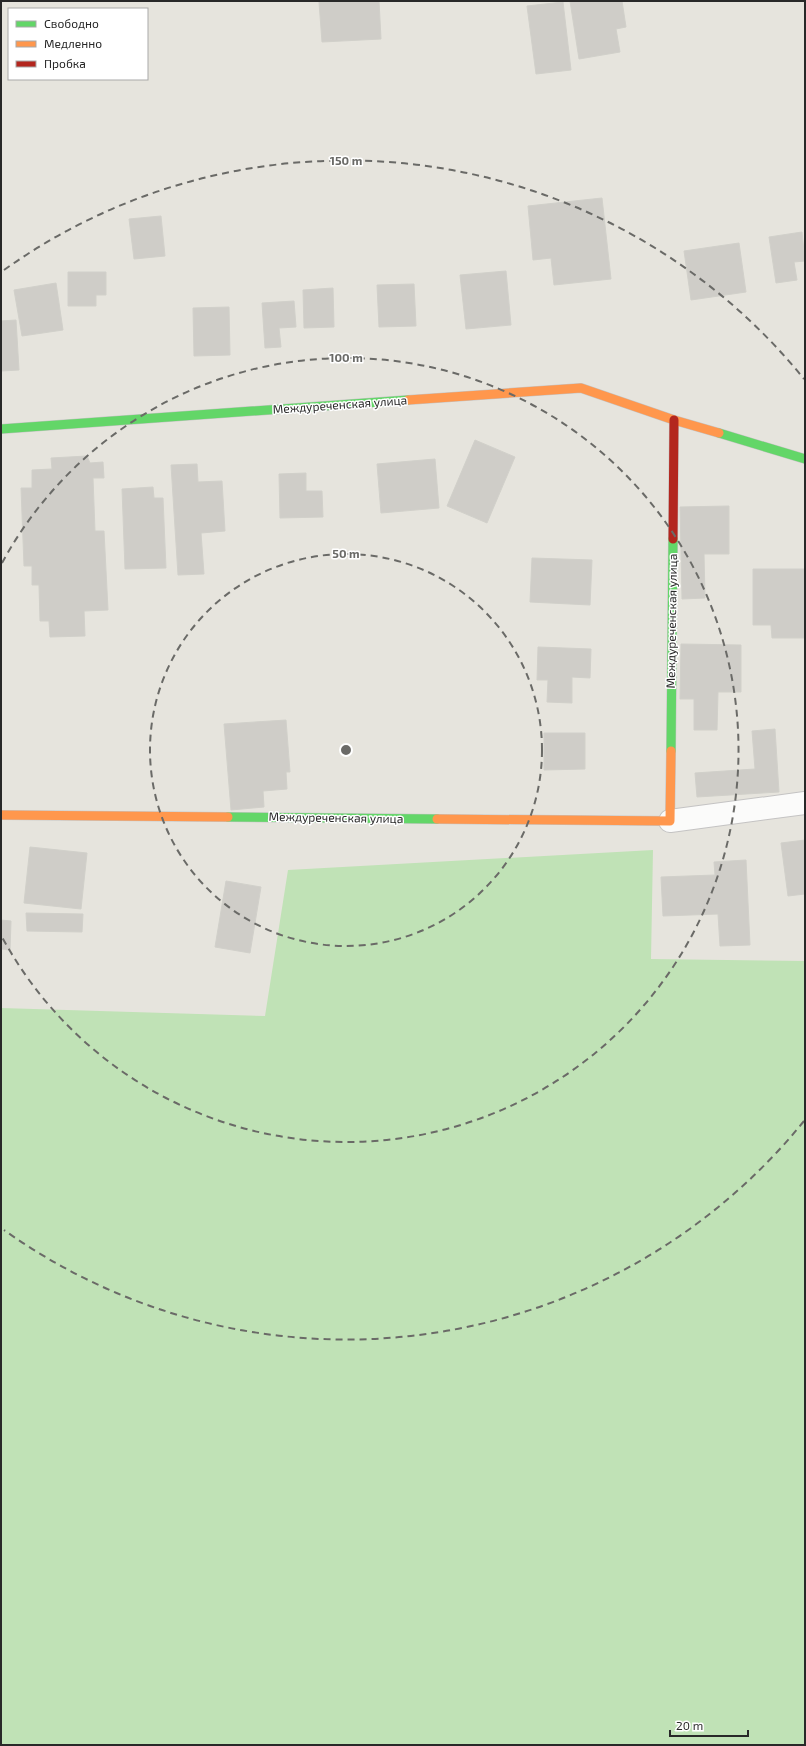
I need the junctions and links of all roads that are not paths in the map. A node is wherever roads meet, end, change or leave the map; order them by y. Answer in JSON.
{"nodes":[{"id":1,"x":674,"y":420,"type":"junction"},
{"id":2,"x":1,"y":429,"type":"edge"},
{"id":3,"x":805,"y":459,"type":"edge"},
{"id":4,"x":805,"y":804,"type":"edge"},
{"id":5,"x":1,"y":815,"type":"edge"},
{"id":6,"x":670,"y":822,"type":"junction"}],
"edges":[{"from":1,"to":2,"type":"street","name":"Междуреченская улица"},
{"from":1,"to":3,"type":"street","name":"Междуреченская улица"},
{"from":1,"to":6,"type":"street","name":"Междуреченская улица"},
{"from":4,"to":6,"type":"street","name":"Междуреченская улица"},
{"from":5,"to":6,"type":"street","name":"Междуреченская улица"}]}
